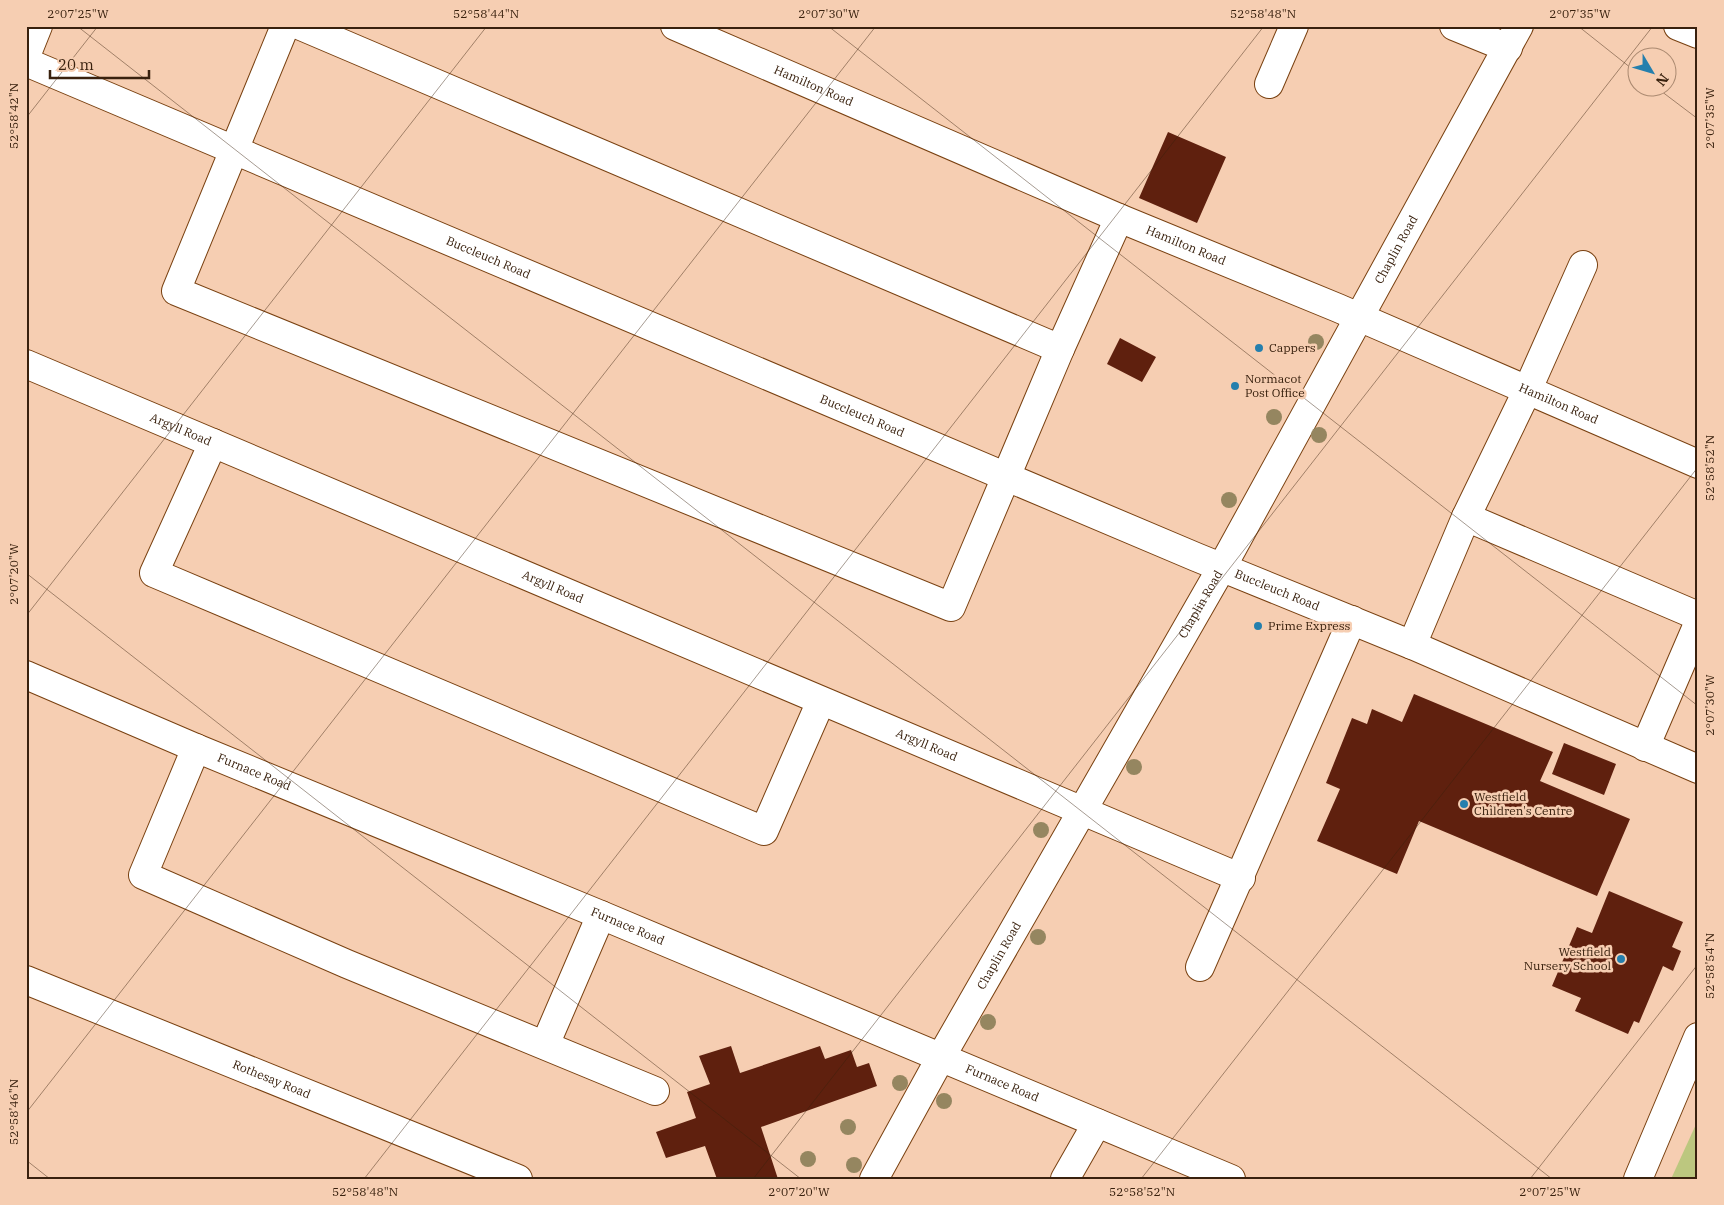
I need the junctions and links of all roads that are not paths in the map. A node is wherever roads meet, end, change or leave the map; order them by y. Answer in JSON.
{"nodes":[{"id":1,"x":38,"y":26,"type":"edge"},
{"id":2,"x":285,"y":26,"type":"edge"},
{"id":3,"x":301,"y":26,"type":"edge"},
{"id":4,"x":675,"y":26,"type":"edge"},
{"id":5,"x":1294,"y":26,"type":"edge"},
{"id":6,"x":1454,"y":26,"type":"edge"},
{"id":7,"x":1678,"y":26,"type":"edge"},
{"id":8,"x":1698,"y":34,"type":"edge"},
{"id":9,"x":1513,"y":37,"type":"edge"},
{"id":10,"x":26,"y":56,"type":"edge"},
{"id":11,"x":26,"y":62,"type":"edge"},
{"id":12,"x":1269,"y":84,"type":"dead end"},
{"id":13,"x":233,"y":149,"type":"junction"},
{"id":14,"x":1119,"y":218,"type":"junction"},
{"id":15,"x":1583,"y":265,"type":"dead end"},
{"id":16,"x":1358,"y":317,"type":"junction"},
{"id":17,"x":1060,"y":349,"type":"junction"},
{"id":18,"x":26,"y":364,"type":"edge"},
{"id":19,"x":1527,"y":391,"type":"junction"},
{"id":20,"x":212,"y":443,"type":"junction"},
{"id":21,"x":1698,"y":464,"type":"edge"},
{"id":22,"x":1006,"y":476,"type":"junction"},
{"id":23,"x":1466,"y":517,"type":"junction"},
{"id":24,"x":1222,"y":567,"type":"junction"},
{"id":25,"x":1698,"y":616,"type":"edge"},
{"id":26,"x":1352,"y":620,"type":"junction"},
{"id":27,"x":1698,"y":624,"type":"edge"},
{"id":28,"x":1412,"y":645,"type":"junction"},
{"id":29,"x":26,"y":674,"type":"edge"},
{"id":30,"x":821,"y":701,"type":"junction"},
{"id":31,"x":1646,"y":747,"type":"junction"},
{"id":32,"x":196,"y":748,"type":"junction"},
{"id":33,"x":1698,"y":769,"type":"edge"},
{"id":34,"x":1081,"y":811,"type":"junction"},
{"id":35,"x":1240,"y":878,"type":"junction"},
{"id":36,"x":601,"y":914,"type":"junction"},
{"id":37,"x":1200,"y":967,"type":"dead end"},
{"id":38,"x":26,"y":980,"type":"edge"},
{"id":39,"x":1698,"y":1036,"type":"edge"},
{"id":40,"x":545,"y":1045,"type":"junction"},
{"id":41,"x":941,"y":1057,"type":"junction"},
{"id":42,"x":1690,"y":1076,"type":"edge"},
{"id":43,"x":655,"y":1091,"type":"dead end"},
{"id":44,"x":1097,"y":1122,"type":"junction"},
{"id":45,"x":518,"y":1179,"type":"edge"},
{"id":46,"x":874,"y":1179,"type":"edge"},
{"id":47,"x":1065,"y":1179,"type":"edge"},
{"id":48,"x":1231,"y":1179,"type":"edge"},
{"id":49,"x":1638,"y":1179,"type":"edge"}],
"edges":[{"from":1,"to":10,"type":"street"},
{"from":2,"to":13,"type":"street"},
{"from":3,"to":17,"type":"street"},
{"from":4,"to":14,"type":"street","name":"Hamilton Road"},
{"from":5,"to":12,"type":"street"},
{"from":6,"to":9,"type":"street"},
{"from":7,"to":8,"type":"street"},
{"from":9,"to":16,"type":"street","name":"Chaplin Road"},
{"from":11,"to":13,"type":"street","name":"Buccleuch Road"},
{"from":13,"to":22,"type":"street","name":"Buccleuch Road"},
{"from":13,"to":22,"type":"street"},
{"from":14,"to":16,"type":"street","name":"Hamilton Road"},
{"from":14,"to":17,"type":"street"},
{"from":15,"to":19,"type":"street"},
{"from":16,"to":19,"type":"street","name":"Hamilton Road"},
{"from":16,"to":24,"type":"street","name":"Chaplin Road"},
{"from":17,"to":22,"type":"street"},
{"from":18,"to":20,"type":"street","name":"Argyll Road"},
{"from":19,"to":21,"type":"street","name":"Hamilton Road"},
{"from":19,"to":23,"type":"street"},
{"from":20,"to":30,"type":"street","name":"Argyll Road"},
{"from":20,"to":30,"type":"street"},
{"from":22,"to":24,"type":"street","name":"Buccleuch Road"},
{"from":23,"to":25,"type":"street"},
{"from":23,"to":28,"type":"street"},
{"from":24,"to":26,"type":"street","name":"Buccleuch Road"},
{"from":24,"to":34,"type":"street","name":"Chaplin Road"},
{"from":26,"to":28,"type":"street","name":"Buccleuch Road"},
{"from":26,"to":35,"type":"street"},
{"from":27,"to":31,"type":"street"},
{"from":28,"to":31,"type":"street","name":"Buccleuch Road"},
{"from":29,"to":32,"type":"street","name":"Furnace Road"},
{"from":30,"to":34,"type":"street","name":"Argyll Road"},
{"from":31,"to":33,"type":"street","name":"Buccleuch Road"},
{"from":32,"to":36,"type":"street","name":"Furnace Road"},
{"from":32,"to":40,"type":"street"},
{"from":34,"to":35,"type":"street","name":"Argyll Road"},
{"from":34,"to":41,"type":"street","name":"Chaplin Road"},
{"from":35,"to":37,"type":"street"},
{"from":36,"to":40,"type":"street"},
{"from":36,"to":41,"type":"street","name":"Furnace Road"},
{"from":38,"to":45,"type":"street","name":"Rothesay Road"},
{"from":39,"to":42,"type":"street"},
{"from":40,"to":43,"type":"street"},
{"from":41,"to":44,"type":"street","name":"Furnace Road"},
{"from":41,"to":46,"type":"street","name":"Chaplin Road"},
{"from":42,"to":49,"type":"street"},
{"from":44,"to":47,"type":"street"},
{"from":44,"to":48,"type":"street","name":"Furnace Road"}]}
